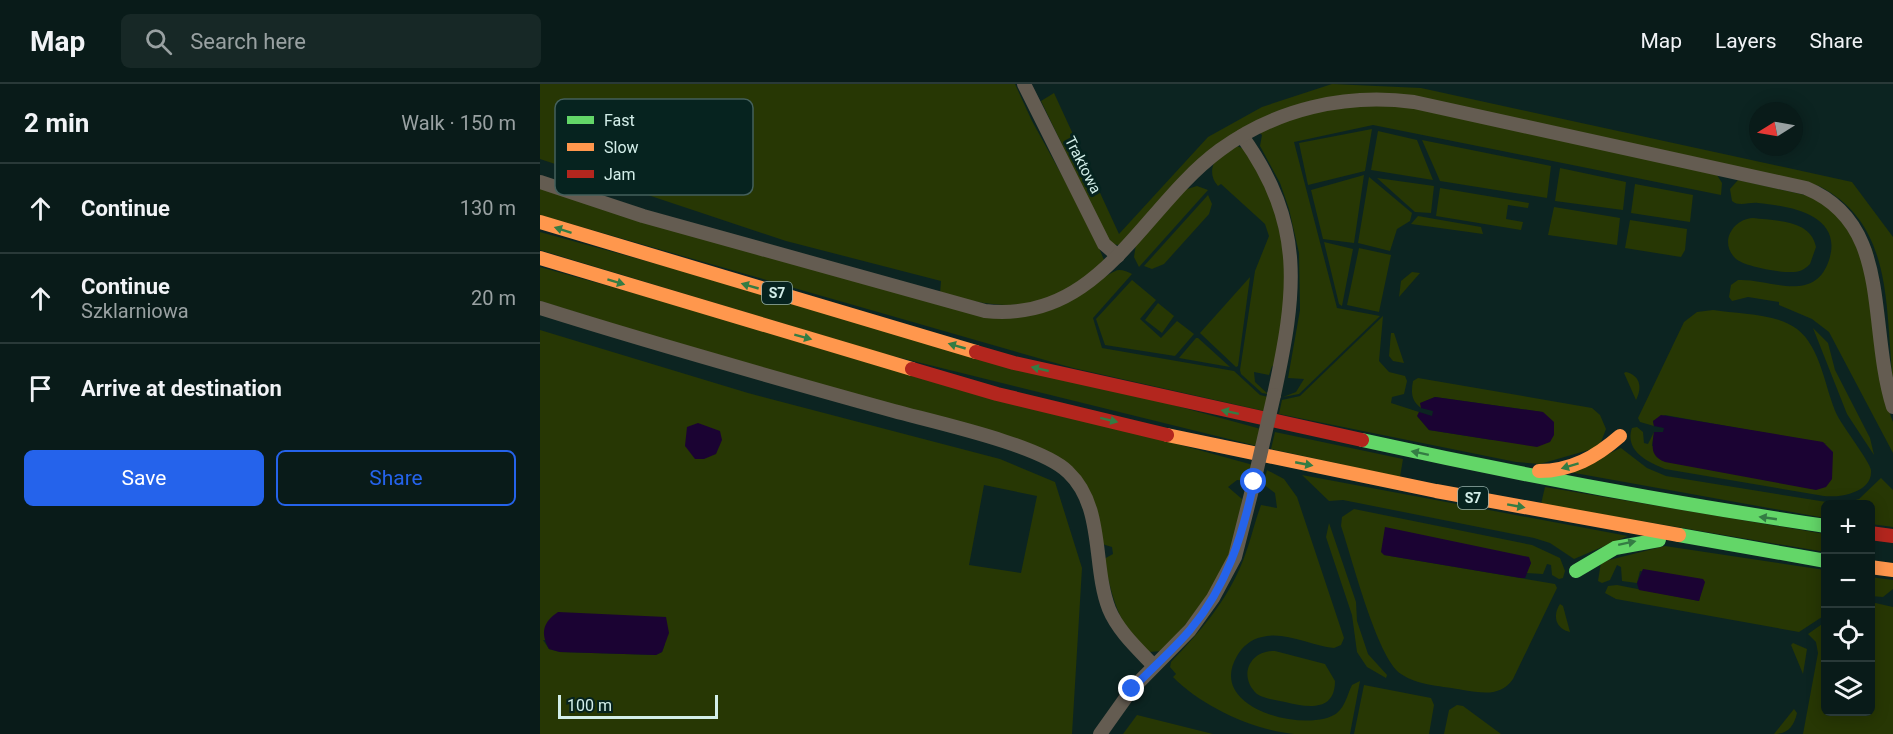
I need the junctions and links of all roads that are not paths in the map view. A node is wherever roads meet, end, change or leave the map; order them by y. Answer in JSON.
{"nodes":[{"id":1,"x":1024,"y":84,"type":"edge"},
{"id":2,"x":1242,"y":135,"type":"junction"},
{"id":3,"x":540,"y":182,"type":"edge"},
{"id":4,"x":555,"y":187,"type":"edge"},
{"id":5,"x":579,"y":195,"type":"edge"},
{"id":6,"x":540,"y":222,"type":"edge"},
{"id":7,"x":1118,"y":255,"type":"junction"},
{"id":8,"x":540,"y":258,"type":"edge"},
{"id":9,"x":540,"y":308,"type":"edge"},
{"id":10,"x":1893,"y":407,"type":"edge"},
{"id":11,"x":1620,"y":436,"type":"dead end"},
{"id":12,"x":1226,"y":449,"type":"junction"},
{"id":13,"x":1478,"y":466,"type":"junction"},
{"id":14,"x":1293,"y":477,"type":"dead end"},
{"id":15,"x":1821,"y":525,"type":"edge"},
{"id":16,"x":1875,"y":534,"type":"edge"},
{"id":17,"x":1893,"y":536,"type":"edge"},
{"id":18,"x":1721,"y":543,"type":"junction"},
{"id":19,"x":1821,"y":560,"type":"edge"},
{"id":20,"x":1875,"y":568,"type":"edge"},
{"id":21,"x":1893,"y":570,"type":"edge"},
{"id":22,"x":1576,"y":571,"type":"dead end"},
{"id":23,"x":1154,"y":666,"type":"junction"},
{"id":24,"x":1100,"y":734,"type":"edge"}],
"edges":[{"from":1,"to":7,"type":"street","name":"Traktowa"},
{"from":2,"to":7,"type":"street"},
{"from":2,"to":10,"type":"street"},
{"from":2,"to":23,"type":"street","bridge":true},
{"from":3,"to":4,"type":"street"},
{"from":5,"to":7,"type":"street"},
{"from":13,"to":6,"type":"highway","number":"S7","one_way":true},
{"from":8,"to":12,"type":"highway","number":"S7","one_way":true},
{"from":9,"to":23,"type":"street"},
{"from":11,"to":13,"type":"highway","one_way":true},
{"from":12,"to":14,"type":"highway"},
{"from":12,"to":18,"type":"highway","number":"S7","one_way":true},
{"from":15,"to":13,"type":"highway","number":"S7","one_way":true},
{"from":16,"to":17,"type":"highway"},
{"from":18,"to":19,"type":"highway","number":"S7"},
{"from":22,"to":18,"type":"highway","one_way":true},
{"from":20,"to":21,"type":"highway"},
{"from":23,"to":24,"type":"street"}]}
